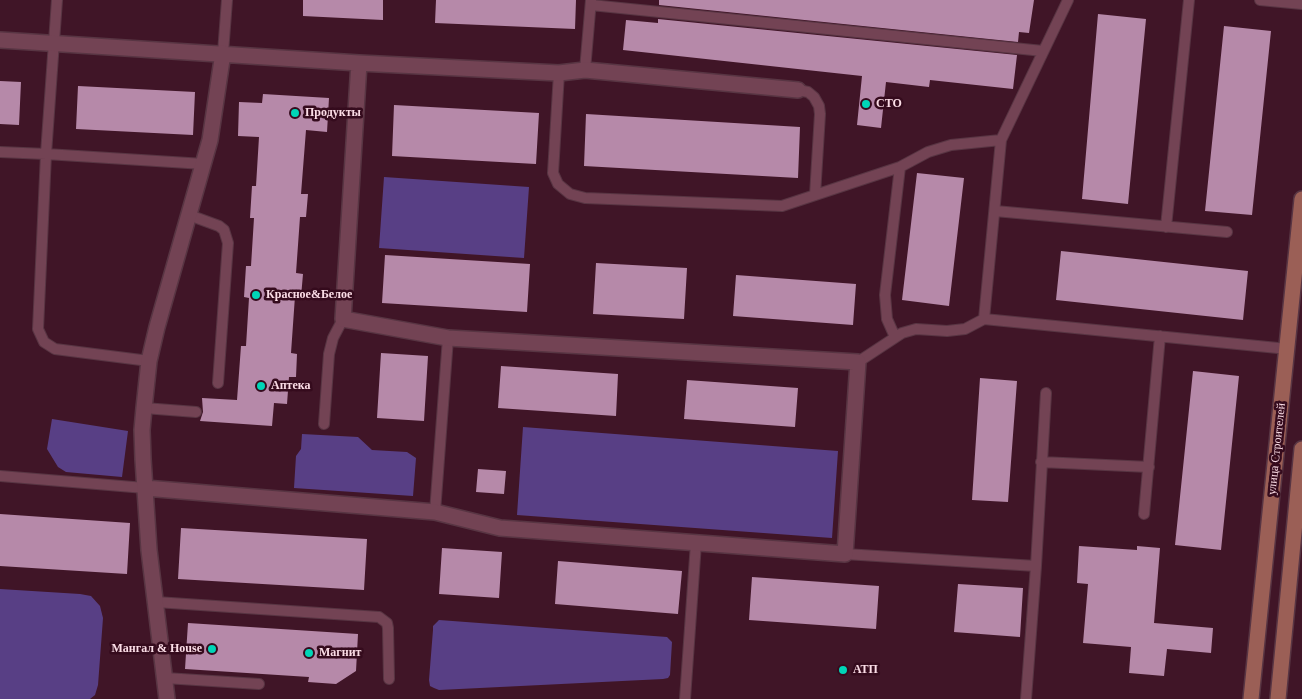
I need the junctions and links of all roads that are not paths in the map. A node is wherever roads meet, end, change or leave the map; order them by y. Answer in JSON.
{"nodes":[{"id":1,"x":58,"y":0,"type":"edge"},
{"id":2,"x":227,"y":0,"type":"edge"},
{"id":3,"x":1068,"y":0,"type":"edge"},
{"id":4,"x":1189,"y":0,"type":"edge"},
{"id":5,"x":1260,"y":0,"type":"edge"},
{"id":6,"x":591,"y":2,"type":"edge"},
{"id":7,"x":1302,"y":4,"type":"edge"},
{"id":8,"x":0,"y":40,"type":"edge"},
{"id":9,"x":54,"y":42,"type":"junction"},
{"id":10,"x":1043,"y":51,"type":"junction"},
{"id":11,"x":223,"y":53,"type":"junction"},
{"id":12,"x":359,"y":63,"type":"junction"},
{"id":13,"x":585,"y":70,"type":"junction"},
{"id":14,"x":559,"y":73,"type":"junction"},
{"id":15,"x":798,"y":90,"type":"joint"},
{"id":16,"x":1001,"y":140,"type":"junction"},
{"id":17,"x":0,"y":152,"type":"edge"},
{"id":18,"x":46,"y":154,"type":"junction"},
{"id":19,"x":204,"y":164,"type":"junction"},
{"id":20,"x":900,"y":167,"type":"junction"},
{"id":21,"x":815,"y":195,"type":"junction"},
{"id":22,"x":1302,"y":198,"type":"edge"},
{"id":23,"x":994,"y":211,"type":"junction"},
{"id":24,"x":189,"y":215,"type":"junction"},
{"id":25,"x":1166,"y":226,"type":"junction"},
{"id":26,"x":1227,"y":232,"type":"dead end"},
{"id":27,"x":343,"y":319,"type":"junction"},
{"id":28,"x":984,"y":320,"type":"junction"},
{"id":29,"x":1160,"y":336,"type":"junction"},
{"id":30,"x":894,"y":337,"type":"junction"},
{"id":31,"x":448,"y":338,"type":"junction"},
{"id":32,"x":1288,"y":349,"type":"junction"},
{"id":33,"x":150,"y":361,"type":"junction"},
{"id":34,"x":858,"y":362,"type":"junction"},
{"id":35,"x":218,"y":383,"type":"dead end"},
{"id":36,"x":1046,"y":393,"type":"dead end"},
{"id":37,"x":144,"y":408,"type":"junction"},
{"id":38,"x":196,"y":412,"type":"dead end"},
{"id":39,"x":324,"y":424,"type":"dead end"},
{"id":40,"x":1302,"y":449,"type":"edge"},
{"id":41,"x":1041,"y":462,"type":"junction"},
{"id":42,"x":1149,"y":467,"type":"junction"},
{"id":43,"x":0,"y":476,"type":"edge"},
{"id":44,"x":144,"y":488,"type":"junction"},
{"id":45,"x":434,"y":512,"type":"junction"},
{"id":46,"x":1144,"y":514,"type":"dead end"},
{"id":47,"x":696,"y":543,"type":"junction"},
{"id":48,"x":845,"y":554,"type":"junction"},
{"id":49,"x":1036,"y":566,"type":"junction"},
{"id":50,"x":156,"y":602,"type":"junction"},
{"id":51,"x":165,"y":678,"type":"junction"},
{"id":52,"x":389,"y":679,"type":"dead end"},
{"id":53,"x":259,"y":684,"type":"dead end"},
{"id":54,"x":167,"y":699,"type":"edge"},
{"id":55,"x":685,"y":699,"type":"edge"},
{"id":56,"x":1026,"y":699,"type":"edge"},
{"id":57,"x":1251,"y":699,"type":"edge"},
{"id":58,"x":1278,"y":699,"type":"edge"}],
"edges":[{"from":1,"to":9,"type":"lane"},
{"from":2,"to":11,"type":"lane"},
{"from":3,"to":10,"type":"lane"},
{"from":4,"to":25,"type":"lane"},
{"from":5,"to":7,"type":"lane"},
{"from":6,"to":10,"type":"lane"},
{"from":6,"to":13,"type":"lane"},
{"from":8,"to":9,"type":"street"},
{"from":9,"to":11,"type":"street"},
{"from":9,"to":18,"type":"lane"},
{"from":10,"to":16,"type":"lane"},
{"from":11,"to":12,"type":"street"},
{"from":11,"to":19,"type":"street"},
{"from":12,"to":14,"type":"street"},
{"from":12,"to":27,"type":"street"},
{"from":13,"to":14,"type":"street"},
{"from":13,"to":15,"type":"street"},
{"from":14,"to":21,"type":"lane"},
{"from":15,"to":21,"type":"lane"},
{"from":16,"to":20,"type":"lane"},
{"from":16,"to":23,"type":"lane"},
{"from":17,"to":18,"type":"lane"},
{"from":18,"to":19,"type":"lane"},
{"from":18,"to":33,"type":"lane"},
{"from":19,"to":24,"type":"street"},
{"from":20,"to":21,"type":"lane"},
{"from":20,"to":30,"type":"lane"},
{"from":22,"to":32,"type":"main road","name":"улица Строителей"},
{"from":23,"to":25,"type":"lane"},
{"from":23,"to":28,"type":"lane"},
{"from":24,"to":33,"type":"street"},
{"from":24,"to":35,"type":"lane"},
{"from":25,"to":26,"type":"lane"},
{"from":27,"to":31,"type":"street"},
{"from":27,"to":39,"type":"lane"},
{"from":28,"to":29,"type":"lane"},
{"from":28,"to":30,"type":"lane"},
{"from":29,"to":32,"type":"lane"},
{"from":29,"to":42,"type":"lane"},
{"from":30,"to":34,"type":"lane"},
{"from":31,"to":34,"type":"street"},
{"from":31,"to":45,"type":"lane"},
{"from":32,"to":57,"type":"main road","name":"улица Строителей"},
{"from":33,"to":37,"type":"street"},
{"from":34,"to":48,"type":"street"},
{"from":36,"to":41,"type":"lane"},
{"from":37,"to":38,"type":"lane"},
{"from":37,"to":44,"type":"street"},
{"from":40,"to":58,"type":"main road","name":"улица Строителей"},
{"from":41,"to":42,"type":"lane"},
{"from":41,"to":49,"type":"lane"},
{"from":42,"to":46,"type":"lane"},
{"from":43,"to":44,"type":"lane"},
{"from":44,"to":45,"type":"street"},
{"from":44,"to":50,"type":"street"},
{"from":45,"to":47,"type":"street"},
{"from":47,"to":48,"type":"street"},
{"from":47,"to":55,"type":"lane"},
{"from":48,"to":49,"type":"lane"},
{"from":49,"to":56,"type":"lane"},
{"from":50,"to":51,"type":"street"},
{"from":50,"to":52,"type":"lane"},
{"from":51,"to":53,"type":"lane"},
{"from":51,"to":54,"type":"street"}]}
